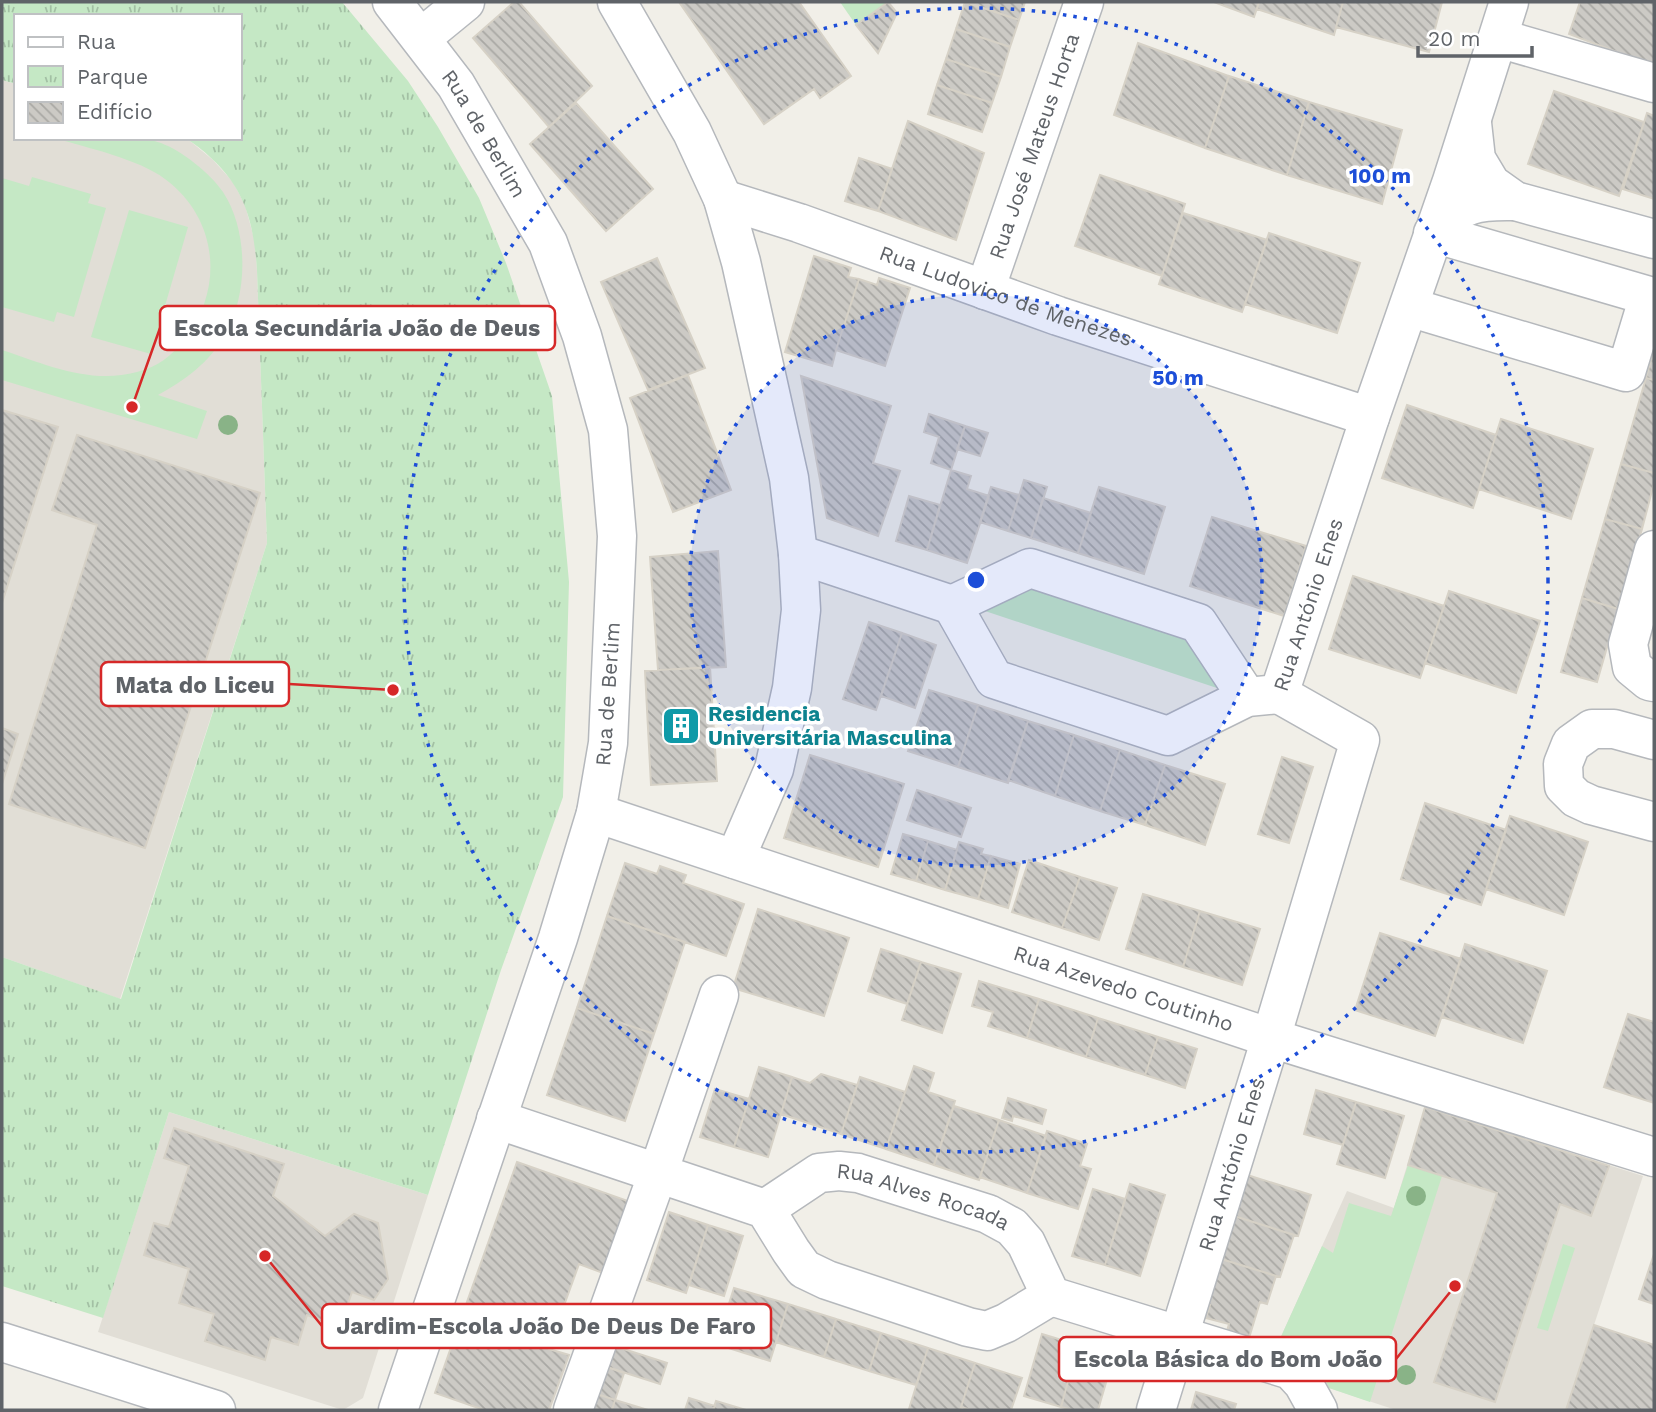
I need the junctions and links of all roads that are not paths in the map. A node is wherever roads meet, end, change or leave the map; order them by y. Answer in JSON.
{"nodes":[{"id":1,"x":392,"y":2,"type":"edge"},
{"id":2,"x":465,"y":2,"type":"edge"},
{"id":3,"x":617,"y":2,"type":"edge"},
{"id":4,"x":1084,"y":2,"type":"edge"},
{"id":5,"x":1509,"y":2,"type":"edge"},
{"id":6,"x":421,"y":38,"type":"junction"},
{"id":7,"x":1498,"y":38,"type":"junction"},
{"id":8,"x":1654,"y":83,"type":"edge"},
{"id":9,"x":1471,"y":117,"type":"junction"},
{"id":10,"x":723,"y":199,"type":"junction"},
{"id":11,"x":1516,"y":201,"type":"junction"},
{"id":12,"x":799,"y":223,"type":"junction"},
{"id":13,"x":1433,"y":233,"type":"junction"},
{"id":14,"x":1654,"y":239,"type":"edge"},
{"id":15,"x":741,"y":262,"type":"junction"},
{"id":16,"x":985,"y":290,"type":"junction"},
{"id":17,"x":1409,"y":307,"type":"junction"},
{"id":18,"x":1370,"y":417,"type":"junction"},
{"id":19,"x":1654,"y":550,"type":"edge"},
{"id":20,"x":798,"y":554,"type":"junction"},
{"id":21,"x":952,"y":605,"type":"junction"},
{"id":22,"x":1654,"y":682,"type":"edge"},
{"id":23,"x":1263,"y":696,"type":"junction"},
{"id":24,"x":1654,"y":740,"type":"edge"},
{"id":25,"x":596,"y":813,"type":"junction"},
{"id":26,"x":1654,"y":822,"type":"edge"},
{"id":27,"x":735,"y":859,"type":"junction"},
{"id":28,"x":719,"y":995,"type":"dead end"},
{"id":29,"x":1271,"y":1038,"type":"junction"},
{"id":30,"x":496,"y":1119,"type":"junction"},
{"id":31,"x":1654,"y":1157,"type":"edge"},
{"id":32,"x":658,"y":1173,"type":"junction"},
{"id":33,"x":765,"y":1209,"type":"junction"},
{"id":34,"x":1051,"y":1296,"type":"junction"},
{"id":35,"x":1178,"y":1335,"type":"junction"},
{"id":36,"x":2,"y":1342,"type":"edge"},
{"id":37,"x":216,"y":1410,"type":"edge"},
{"id":38,"x":398,"y":1410,"type":"edge"},
{"id":39,"x":573,"y":1410,"type":"edge"},
{"id":40,"x":1156,"y":1410,"type":"edge"},
{"id":41,"x":1318,"y":1410,"type":"edge"}],
"edges":[{"from":1,"to":6,"type":"street","name":"Rua de Berlim"},
{"from":2,"to":6,"type":"street"},
{"from":3,"to":10,"type":"street"},
{"from":4,"to":16,"type":"street","name":"Rua José Mateus Horta"},
{"from":5,"to":7,"type":"street","name":"Rua António Enes"},
{"from":6,"to":25,"type":"street","name":"Rua de Berlim"},
{"from":7,"to":8,"type":"street"},
{"from":7,"to":9,"type":"street","name":"Rua António Enes"},
{"from":9,"to":11,"type":"street"},
{"from":9,"to":13,"type":"street","name":"Rua António Enes"},
{"from":10,"to":12,"type":"street","name":"Rua Ludovico de Menezes"},
{"from":10,"to":15,"type":"street"},
{"from":11,"to":13,"type":"street"},
{"from":11,"to":14,"type":"street"},
{"from":12,"to":15,"type":"street"},
{"from":12,"to":16,"type":"street","name":"Rua Ludovico de Menezes"},
{"from":13,"to":17,"type":"street","name":"Rua António Enes"},
{"from":13,"to":17,"type":"street"},
{"from":15,"to":20,"type":"street"},
{"from":16,"to":18,"type":"street","name":"Rua Ludovico de Menezes"},
{"from":17,"to":18,"type":"street","name":"Rua António Enes"},
{"from":18,"to":23,"type":"street","name":"Rua António Enes"},
{"from":19,"to":22,"type":"street"},
{"from":20,"to":21,"type":"street"},
{"from":20,"to":27,"type":"street"},
{"from":21,"to":23,"type":"street"},
{"from":21,"to":23,"type":"street"},
{"from":23,"to":29,"type":"street","name":"Rua António Enes"},
{"from":24,"to":26,"type":"street"},
{"from":25,"to":27,"type":"street","name":"Rua Azevedo Coutinho"},
{"from":25,"to":30,"type":"street","name":"Rua de Berlim"},
{"from":27,"to":29,"type":"street","name":"Rua Azevedo Coutinho"},
{"from":28,"to":32,"type":"street"},
{"from":29,"to":31,"type":"street","name":"Rua Azevedo Coutinho"},
{"from":29,"to":35,"type":"street","name":"Rua António Enes"},
{"from":30,"to":32,"type":"street"},
{"from":30,"to":38,"type":"street","name":"Rua de Berlim"},
{"from":32,"to":33,"type":"street"},
{"from":32,"to":39,"type":"street"},
{"from":33,"to":34,"type":"street"},
{"from":33,"to":34,"type":"street","name":"Rua Alves Rocada"},
{"from":34,"to":35,"type":"street"},
{"from":35,"to":40,"type":"street","name":"Rua António Enes"},
{"from":35,"to":41,"type":"street"},
{"from":36,"to":37,"type":"street"}]}
